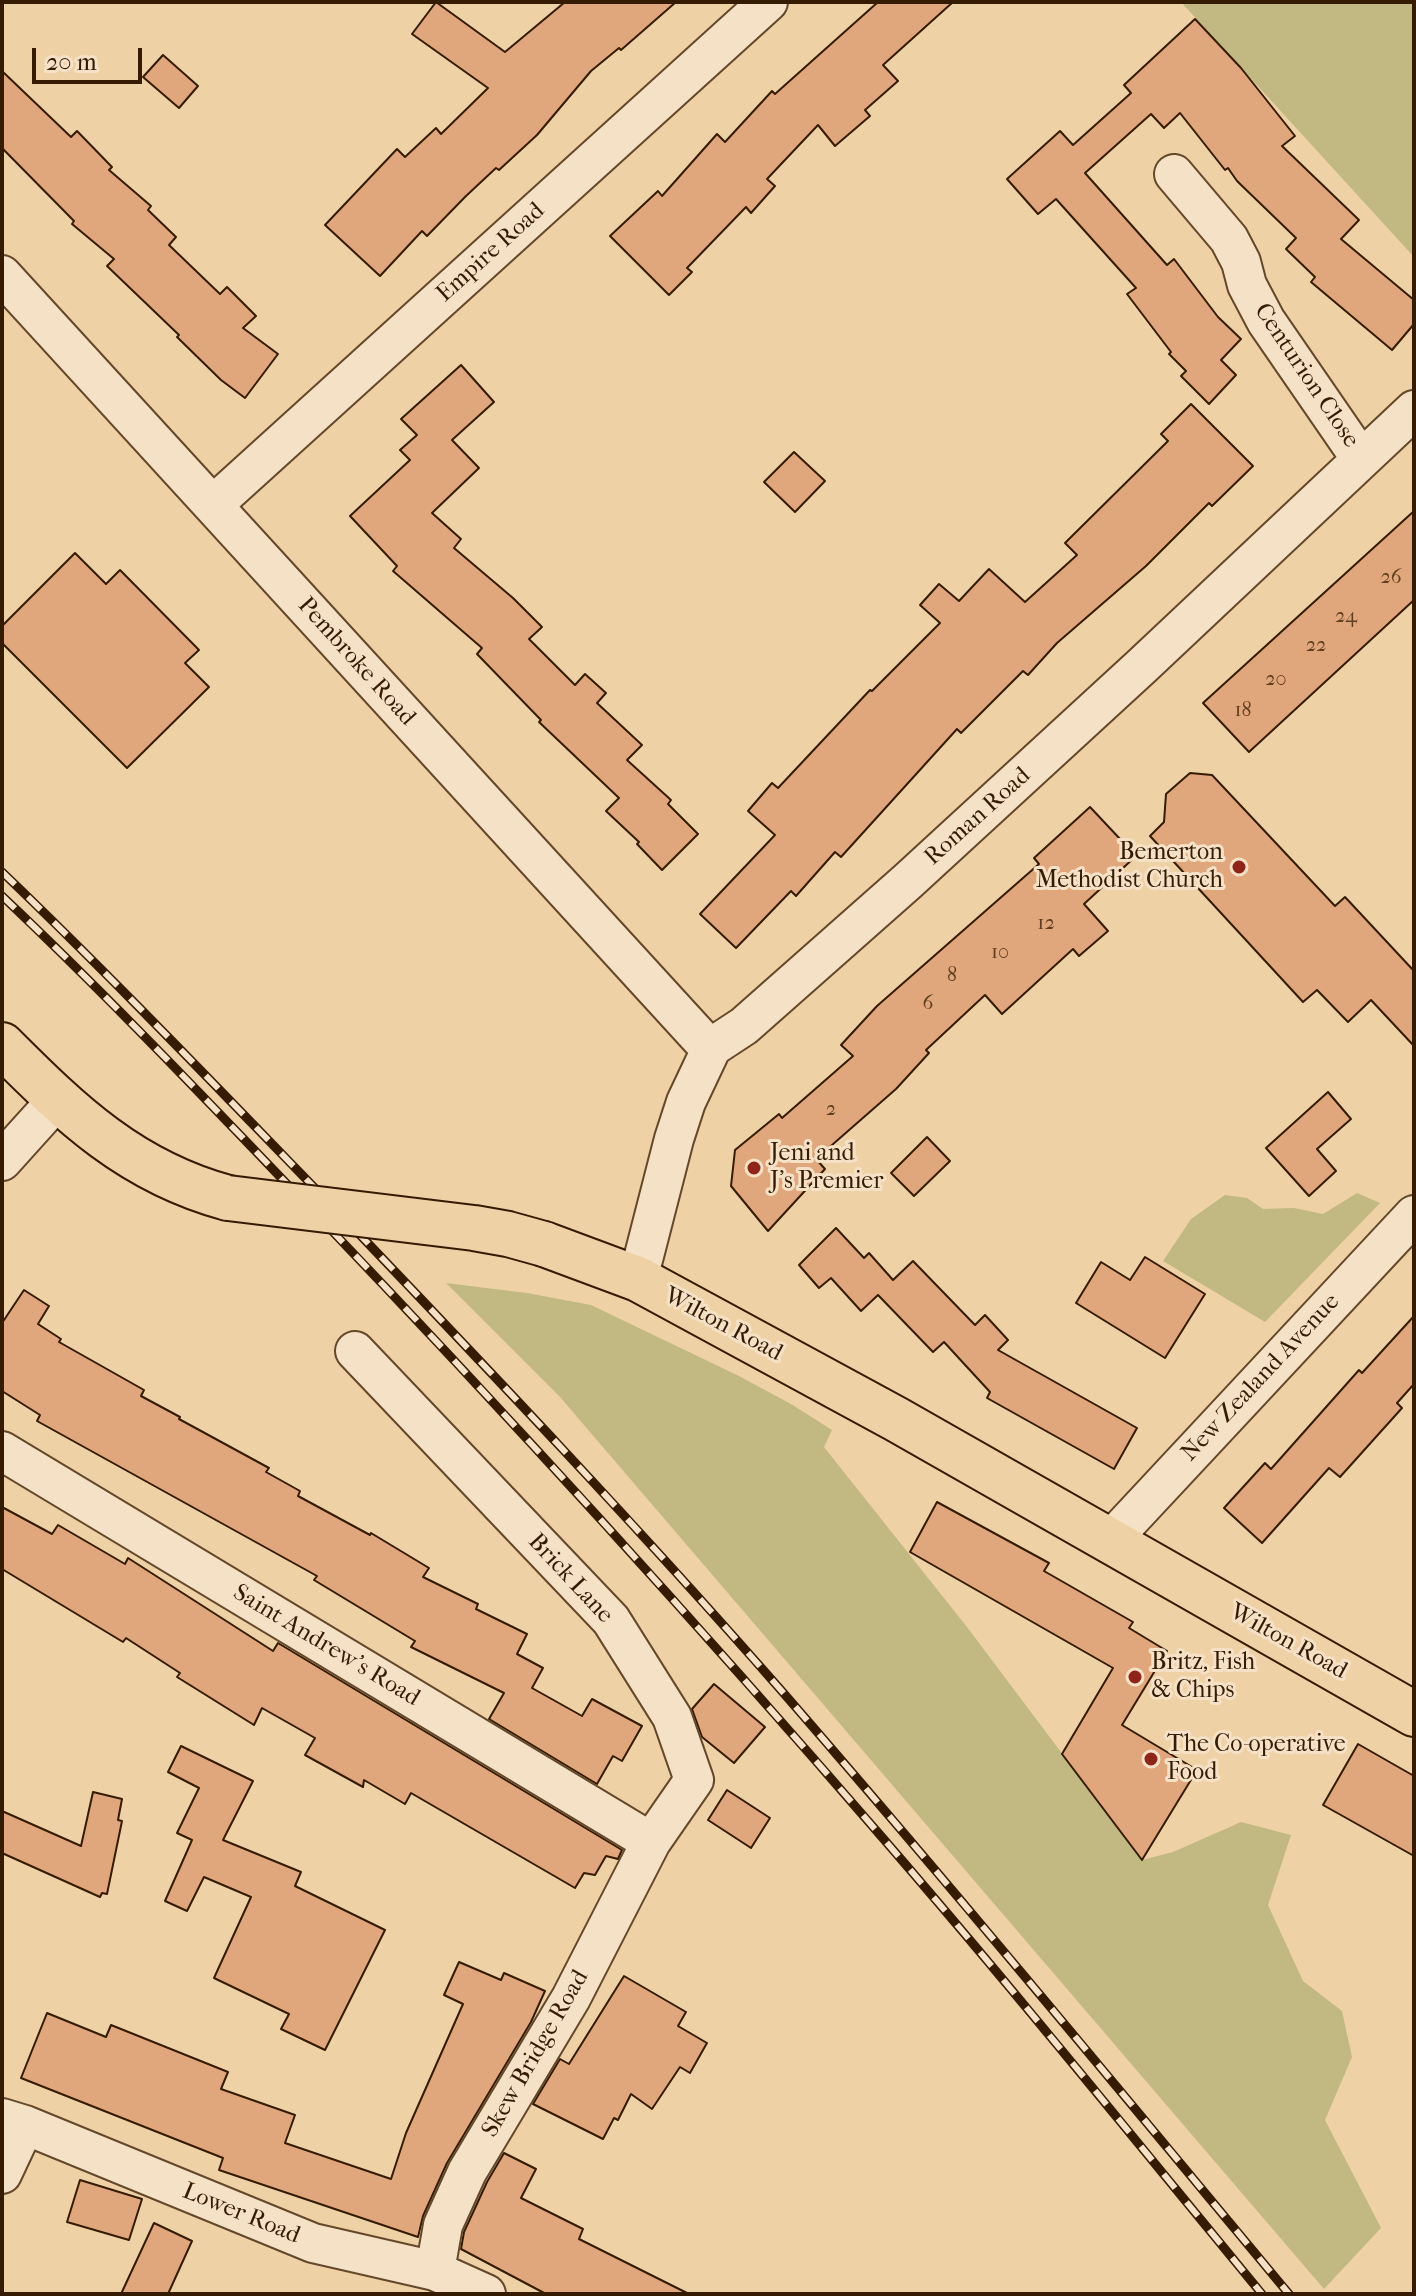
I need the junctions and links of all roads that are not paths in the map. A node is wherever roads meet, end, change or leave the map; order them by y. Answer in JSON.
{"nodes":[{"id":1,"x":768,"y":2,"type":"edge"},
{"id":2,"x":1174,"y":174,"type":"dead end"},
{"id":3,"x":2,"y":275,"type":"edge"},
{"id":4,"x":1414,"y":410,"type":"edge"},
{"id":5,"x":1361,"y":459,"type":"junction"},
{"id":6,"x":213,"y":505,"type":"junction"},
{"id":7,"x":2,"y":1045,"type":"edge"},
{"id":8,"x":712,"y":1047,"type":"junction"},
{"id":9,"x":57,"y":1100,"type":"junction"},
{"id":10,"x":2,"y":1161,"type":"edge"},
{"id":11,"x":1414,"y":1215,"type":"edge"},
{"id":12,"x":638,"y":1279,"type":"junction"},
{"id":13,"x":355,"y":1351,"type":"dead end"},
{"id":14,"x":2,"y":1451,"type":"edge"},
{"id":15,"x":1109,"y":1542,"type":"junction"},
{"id":16,"x":1414,"y":1714,"type":"edge"},
{"id":17,"x":651,"y":1842,"type":"junction"},
{"id":18,"x":14,"y":2122,"type":"edge"},
{"id":19,"x":2,"y":2174,"type":"edge"},
{"id":20,"x":435,"y":2271,"type":"junction"},
{"id":21,"x":486,"y":2294,"type":"edge"}],
"edges":[{"from":1,"to":6,"type":"street","name":"Empire Road"},
{"from":2,"to":5,"type":"street","name":"Centurion Close"},
{"from":3,"to":6,"type":"street","name":"Pembroke Road"},
{"from":4,"to":5,"type":"street","name":"Roman Road"},
{"from":5,"to":8,"type":"street","name":"Roman Road"},
{"from":6,"to":8,"type":"street","name":"Pembroke Road"},
{"from":7,"to":9,"type":"highway","name":"Wilton Road"},
{"from":8,"to":12,"type":"street"},
{"from":9,"to":10,"type":"street"},
{"from":9,"to":12,"type":"highway","name":"Wilton Road","bridge":true},
{"from":11,"to":15,"type":"street","name":"New Zealand Avenue"},
{"from":12,"to":15,"type":"highway","name":"Wilton Road"},
{"from":13,"to":17,"type":"street","name":"Brick Lane"},
{"from":14,"to":17,"type":"street","name":"Saint Andrew's Road"},
{"from":15,"to":16,"type":"highway","name":"Wilton Road"},
{"from":17,"to":20,"type":"street","name":"Skew Bridge Road"},
{"from":18,"to":19,"type":"street"},
{"from":18,"to":20,"type":"street","name":"Lower Road"},
{"from":20,"to":21,"type":"street","name":"Lower Road"}]}
